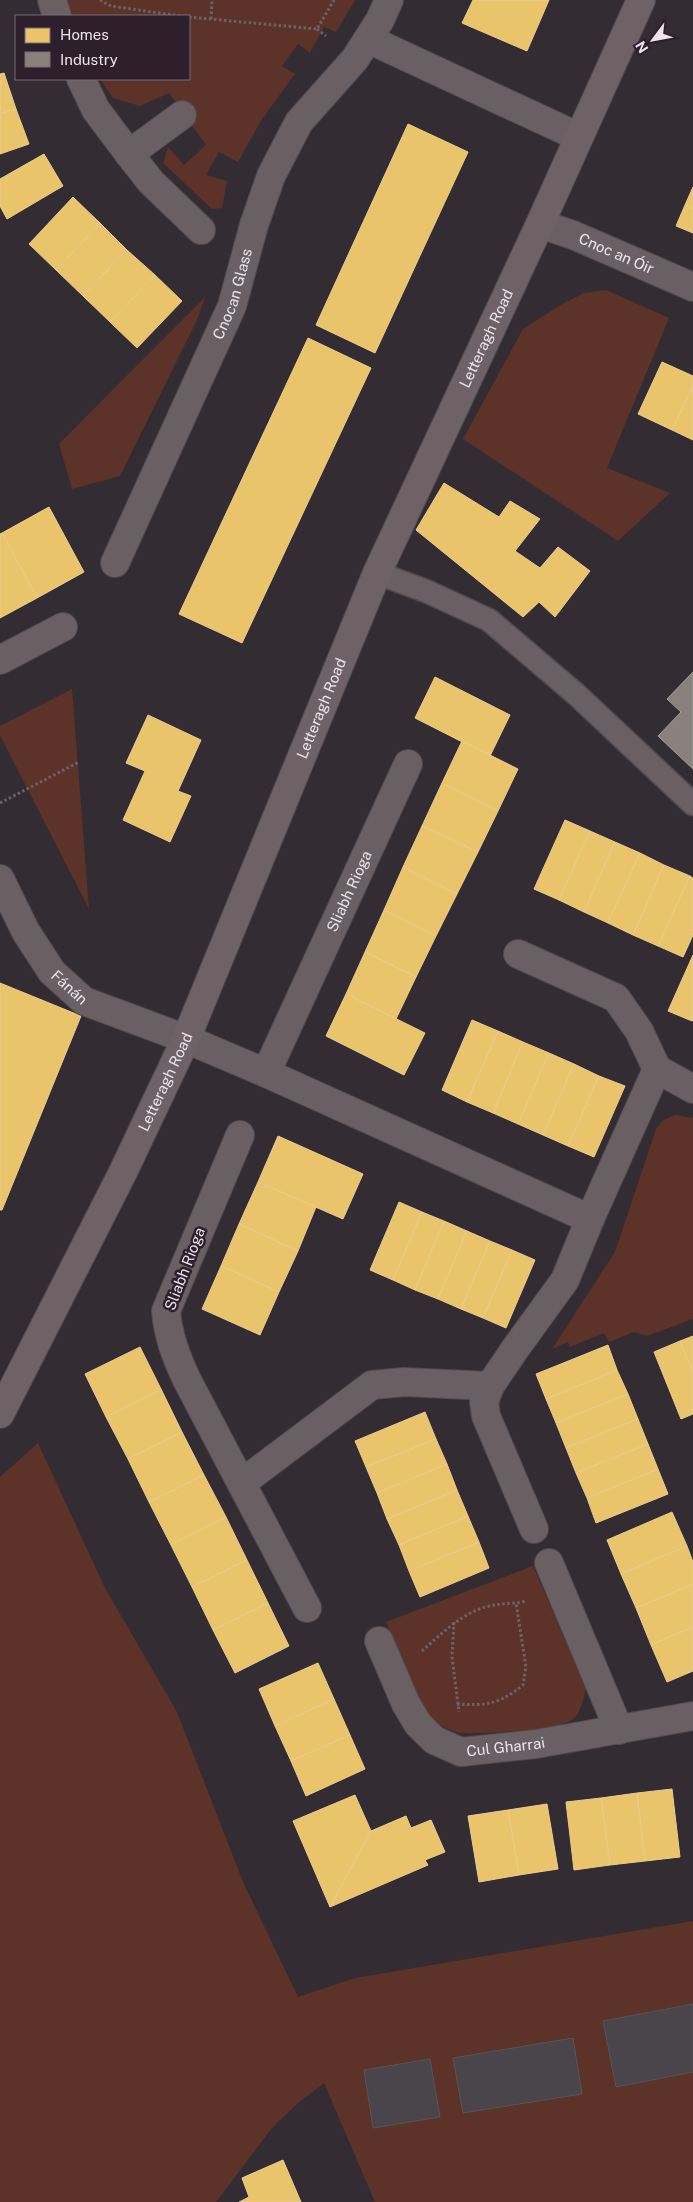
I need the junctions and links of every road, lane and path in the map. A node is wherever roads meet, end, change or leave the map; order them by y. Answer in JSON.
{"nodes":[{"id":1,"x":52,"y":0,"type":"edge"},
{"id":2,"x":100,"y":0,"type":"edge"},
{"id":3,"x":212,"y":0,"type":"edge"},
{"id":4,"x":334,"y":0,"type":"edge"},
{"id":5,"x":389,"y":0,"type":"edge"},
{"id":6,"x":641,"y":0,"type":"edge"},
{"id":7,"x":57,"y":15,"type":"edge"},
{"id":8,"x":173,"y":15,"type":"edge"},
{"id":9,"x":190,"y":17,"type":"edge"},
{"id":10,"x":211,"y":19,"type":"junction"},
{"id":11,"x":368,"y":39,"type":"junction"},
{"id":12,"x":81,"y":80,"type":"edge"},
{"id":13,"x":182,"y":115,"type":"dead end"},
{"id":14,"x":579,"y":137,"type":"junction"},
{"id":15,"x":129,"y":154,"type":"junction"},
{"id":16,"x":540,"y":224,"type":"junction"},
{"id":17,"x":201,"y":230,"type":"dead end"},
{"id":18,"x":693,"y":287,"type":"edge"},
{"id":19,"x":115,"y":563,"type":"dead end"},
{"id":20,"x":377,"y":573,"type":"junction"},
{"id":21,"x":63,"y":627,"type":"dead end"},
{"id":22,"x":0,"y":660,"type":"edge"},
{"id":23,"x":79,"y":762,"type":"dead end"},
{"id":24,"x":408,"y":764,"type":"dead end"},
{"id":25,"x":0,"y":802,"type":"edge"},
{"id":26,"x":693,"y":804,"type":"edge"},
{"id":27,"x":0,"y":879,"type":"edge"},
{"id":28,"x":518,"y":954,"type":"dead end"},
{"id":29,"x":186,"y":1039,"type":"junction"},
{"id":30,"x":657,"y":1069,"type":"junction"},
{"id":31,"x":266,"y":1073,"type":"junction"},
{"id":32,"x":693,"y":1089,"type":"edge"},
{"id":33,"x":240,"y":1136,"type":"dead end"},
{"id":34,"x":590,"y":1219,"type":"junction"},
{"id":35,"x":490,"y":1386,"type":"junction"},
{"id":36,"x":0,"y":1414,"type":"edge"},
{"id":37,"x":243,"y":1482,"type":"junction"},
{"id":38,"x":534,"y":1529,"type":"dead end"},
{"id":39,"x":550,"y":1563,"type":"dead end"},
{"id":40,"x":562,"y":1594,"type":"junction"},
{"id":41,"x":516,"y":1604,"type":"junction"},
{"id":42,"x":308,"y":1608,"type":"dead end"},
{"id":43,"x":454,"y":1622,"type":"junction"},
{"id":44,"x":379,"y":1641,"type":"dead end"},
{"id":45,"x":393,"y":1676,"type":"junction"},
{"id":46,"x":457,"y":1704,"type":"junction"},
{"id":47,"x":693,"y":1716,"type":"edge"},
{"id":48,"x":619,"y":1730,"type":"junction"},
{"id":49,"x":461,"y":1752,"type":"junction"}],
"edges":[{"from":1,"to":7,"type":"street"},
{"from":2,"to":8,"type":"path"},
{"from":3,"to":10,"type":"path"},
{"from":4,"to":10,"type":"path"},
{"from":5,"to":11,"type":"street","name":"Cnocan Glass"},
{"from":6,"to":14,"type":"street","name":"Letteragh Road"},
{"from":9,"to":10,"type":"path"},
{"from":11,"to":14,"type":"street"},
{"from":11,"to":19,"type":"street","name":"Cnocan Glass"},
{"from":12,"to":15,"type":"street"},
{"from":13,"to":15,"type":"street"},
{"from":14,"to":16,"type":"street","name":"Letteragh Road"},
{"from":15,"to":17,"type":"street"},
{"from":16,"to":18,"type":"street","name":"Cnoc an Óir"},
{"from":16,"to":20,"type":"street","name":"Letteragh Road"},
{"from":20,"to":26,"type":"lane"},
{"from":20,"to":29,"type":"street","name":"Letteragh Road"},
{"from":21,"to":22,"type":"street"},
{"from":23,"to":25,"type":"path"},
{"from":24,"to":31,"type":"street","name":"Sliabh Rioga"},
{"from":27,"to":29,"type":"street","name":"Fánán"},
{"from":28,"to":30,"type":"street"},
{"from":29,"to":31,"type":"street"},
{"from":29,"to":36,"type":"street","name":"Letteragh Road"},
{"from":30,"to":32,"type":"street"},
{"from":30,"to":34,"type":"street"},
{"from":31,"to":34,"type":"street"},
{"from":33,"to":37,"type":"street","name":"Sliabh Rioga"},
{"from":34,"to":35,"type":"street"},
{"from":35,"to":37,"type":"street"},
{"from":35,"to":38,"type":"street"},
{"from":37,"to":42,"type":"street","name":"Sliabh Rioga"},
{"from":39,"to":40,"type":"street"},
{"from":40,"to":41,"type":"path"},
{"from":40,"to":48,"type":"street"},
{"from":41,"to":43,"type":"path"},
{"from":41,"to":46,"type":"path"},
{"from":43,"to":45,"type":"path"},
{"from":43,"to":46,"type":"path"},
{"from":44,"to":45,"type":"street","name":"Cul Gharrai"},
{"from":45,"to":49,"type":"street","name":"Cul Gharrai"},
{"from":46,"to":49,"type":"path"},
{"from":47,"to":48,"type":"street","name":"Cul Gharrai"},
{"from":48,"to":49,"type":"street","name":"Cul Gharrai"}]}
